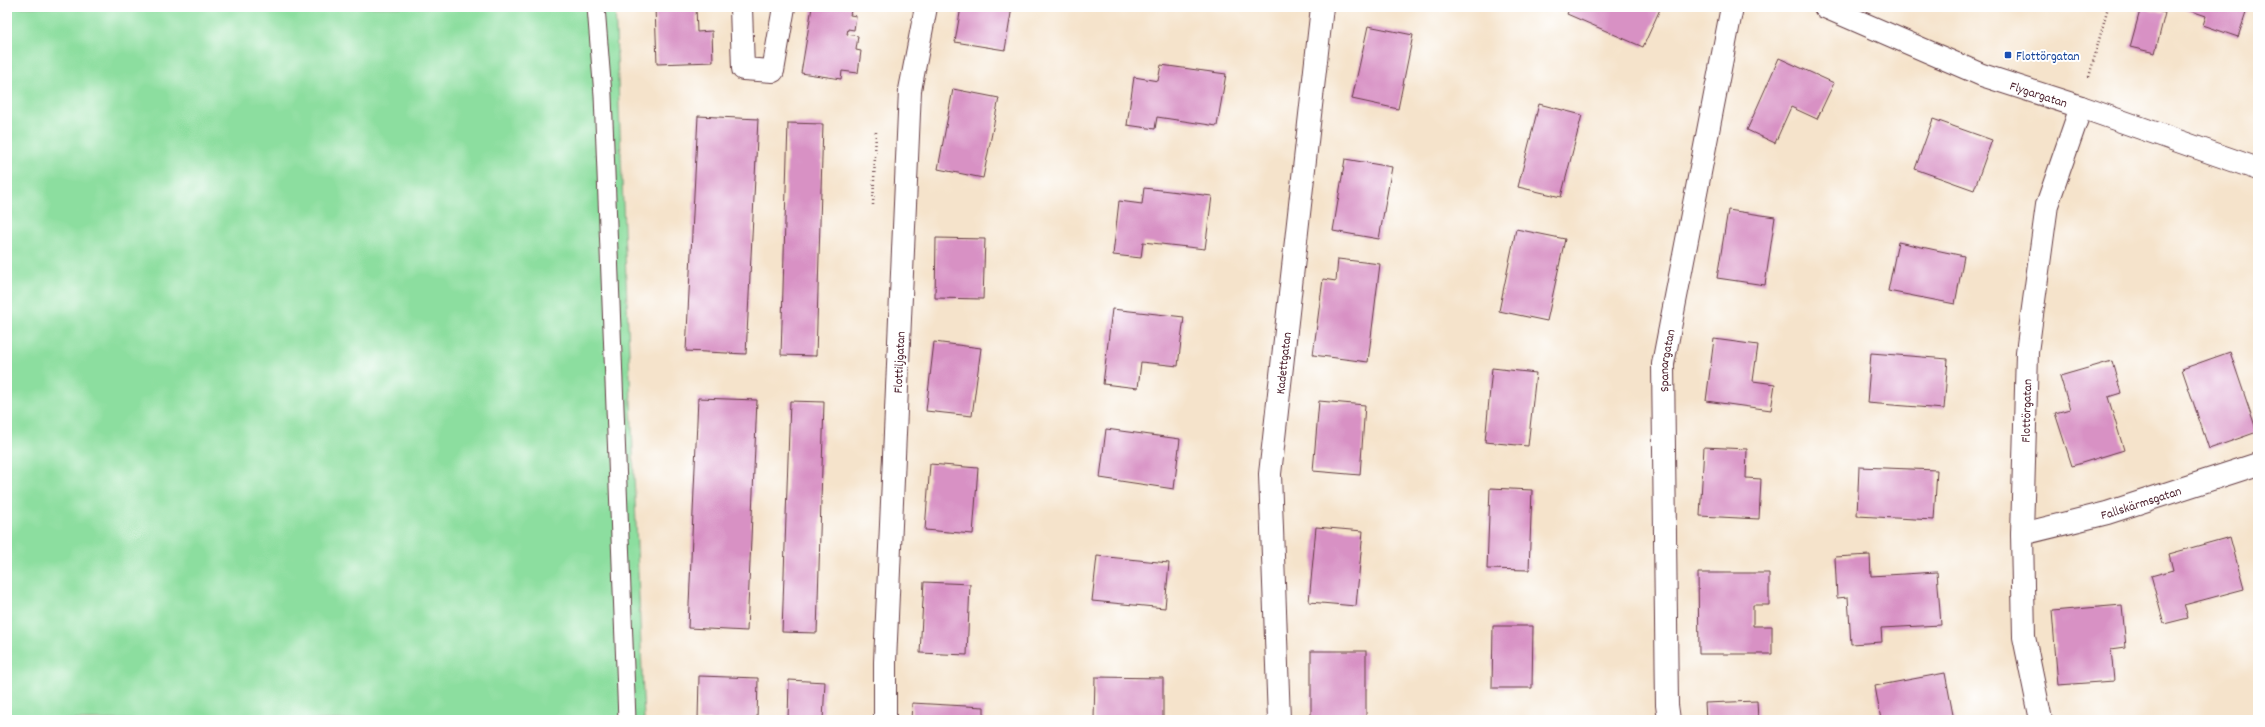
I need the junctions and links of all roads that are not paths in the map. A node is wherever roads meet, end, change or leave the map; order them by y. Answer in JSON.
{"nodes":[{"id":1,"x":596,"y":7,"type":"edge"},
{"id":2,"x":741,"y":7,"type":"edge"},
{"id":3,"x":784,"y":7,"type":"edge"},
{"id":4,"x":926,"y":7,"type":"edge"},
{"id":5,"x":1322,"y":7,"type":"edge"},
{"id":6,"x":1732,"y":7,"type":"edge"},
{"id":7,"x":1825,"y":7,"type":"edge"},
{"id":8,"x":2081,"y":107,"type":"junction"},
{"id":9,"x":2258,"y":169,"type":"edge"},
{"id":10,"x":2258,"y":464,"type":"edge"},
{"id":11,"x":2022,"y":534,"type":"junction"},
{"id":12,"x":627,"y":720,"type":"edge"},
{"id":13,"x":885,"y":720,"type":"edge"},
{"id":14,"x":1279,"y":720,"type":"edge"},
{"id":15,"x":1669,"y":720,"type":"edge"},
{"id":16,"x":2041,"y":720,"type":"edge"}],
"edges":[{"from":1,"to":12,"type":"lane"},
{"from":2,"to":3,"type":"street"},
{"from":4,"to":13,"type":"street","name":"Flottiljgatan"},
{"from":5,"to":14,"type":"street","name":"Kadettgatan"},
{"from":6,"to":15,"type":"street","name":"Spanargatan"},
{"from":7,"to":8,"type":"street","name":"Flygargatan"},
{"from":8,"to":9,"type":"street","name":"Flygargatan"},
{"from":8,"to":11,"type":"street","name":"Flottörgatan"},
{"from":10,"to":11,"type":"street","name":"Fallskärmsgatan"},
{"from":11,"to":16,"type":"street","name":"Flottörgatan"}]}
